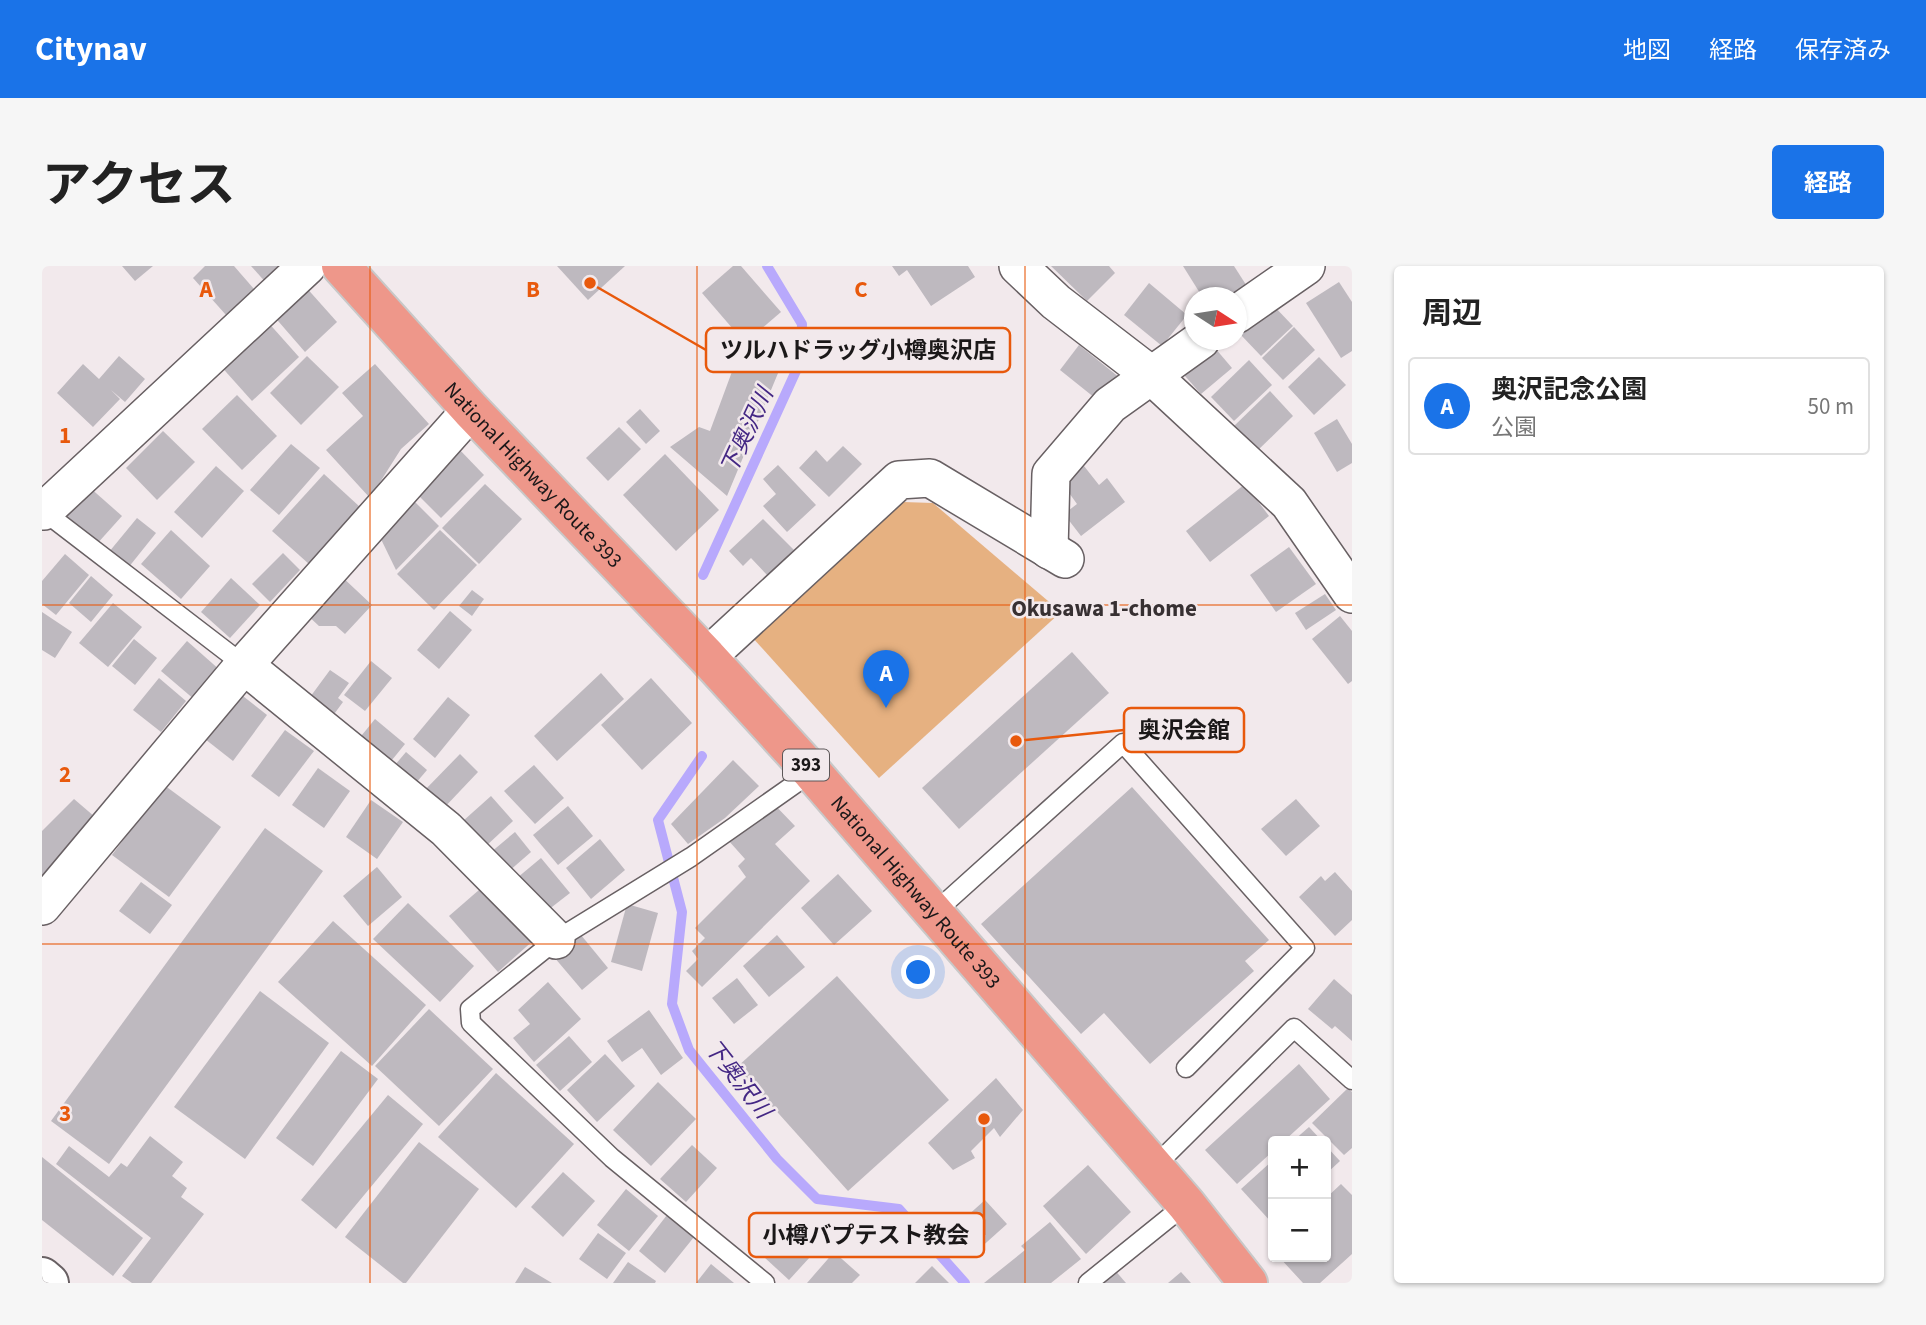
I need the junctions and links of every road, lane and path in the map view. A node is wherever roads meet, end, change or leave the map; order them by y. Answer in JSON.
{"nodes":[{"id":1,"x":307,"y":266,"type":"edge"},
{"id":2,"x":341,"y":266,"type":"edge"},
{"id":3,"x":1018,"y":266,"type":"edge"},
{"id":4,"x":1306,"y":266,"type":"edge"},
{"id":5,"x":1247,"y":307,"type":"edge"},
{"id":6,"x":1187,"y":350,"type":"edge"},
{"id":7,"x":1151,"y":375,"type":"junction"},
{"id":8,"x":471,"y":410,"type":"junction"},
{"id":9,"x":43,"y":510,"type":"edge"},
{"id":10,"x":1352,"y":594,"type":"edge"},
{"id":11,"x":707,"y":657,"type":"junction"},
{"id":12,"x":244,"y":665,"type":"junction"},
{"id":13,"x":812,"y":772,"type":"junction"},
{"id":14,"x":42,"y":906,"type":"edge"},
{"id":15,"x":934,"y":913,"type":"junction"},
{"id":16,"x":556,"y":940,"type":"junction"},
{"id":17,"x":1186,"y":1068,"type":"dead end"},
{"id":18,"x":1352,"y":1080,"type":"edge"},
{"id":19,"x":1154,"y":1167,"type":"junction"},
{"id":20,"x":1186,"y":1204,"type":"junction"},
{"id":21,"x":42,"y":1277,"type":"edge"},
{"id":22,"x":49,"y":1283,"type":"edge"},
{"id":23,"x":765,"y":1283,"type":"edge"},
{"id":24,"x":1088,"y":1283,"type":"edge"},
{"id":25,"x":1248,"y":1283,"type":"edge"}],
"edges":[{"from":1,"to":9,"type":"street"},
{"from":2,"to":8,"type":"highway","name":"National Highway Route 393","number":"393"},
{"from":3,"to":7,"type":"street"},
{"from":4,"to":5,"type":"street"},
{"from":6,"to":7,"type":"street"},
{"from":7,"to":10,"type":"street"},
{"from":7,"to":11,"type":"street"},
{"from":8,"to":11,"type":"highway","name":"National Highway Route 393","number":"393"},
{"from":8,"to":12,"type":"street"},
{"from":9,"to":12,"type":"lane"},
{"from":11,"to":13,"type":"highway","name":"National Highway Route 393","number":"393"},
{"from":12,"to":14,"type":"street"},
{"from":12,"to":16,"type":"street"},
{"from":13,"to":15,"type":"highway","name":"National Highway Route 393","number":"393"},
{"from":13,"to":16,"type":"lane"},
{"from":15,"to":17,"type":"lane"},
{"from":15,"to":19,"type":"highway","name":"National Highway Route 393","number":"393"},
{"from":16,"to":23,"type":"lane"},
{"from":18,"to":19,"type":"lane"},
{"from":19,"to":20,"type":"highway","name":"National Highway Route 393","number":"393"},
{"from":20,"to":24,"type":"lane"},
{"from":20,"to":25,"type":"highway","name":"National Highway Route 393","number":"393"},
{"from":21,"to":22,"type":"street"}]}
